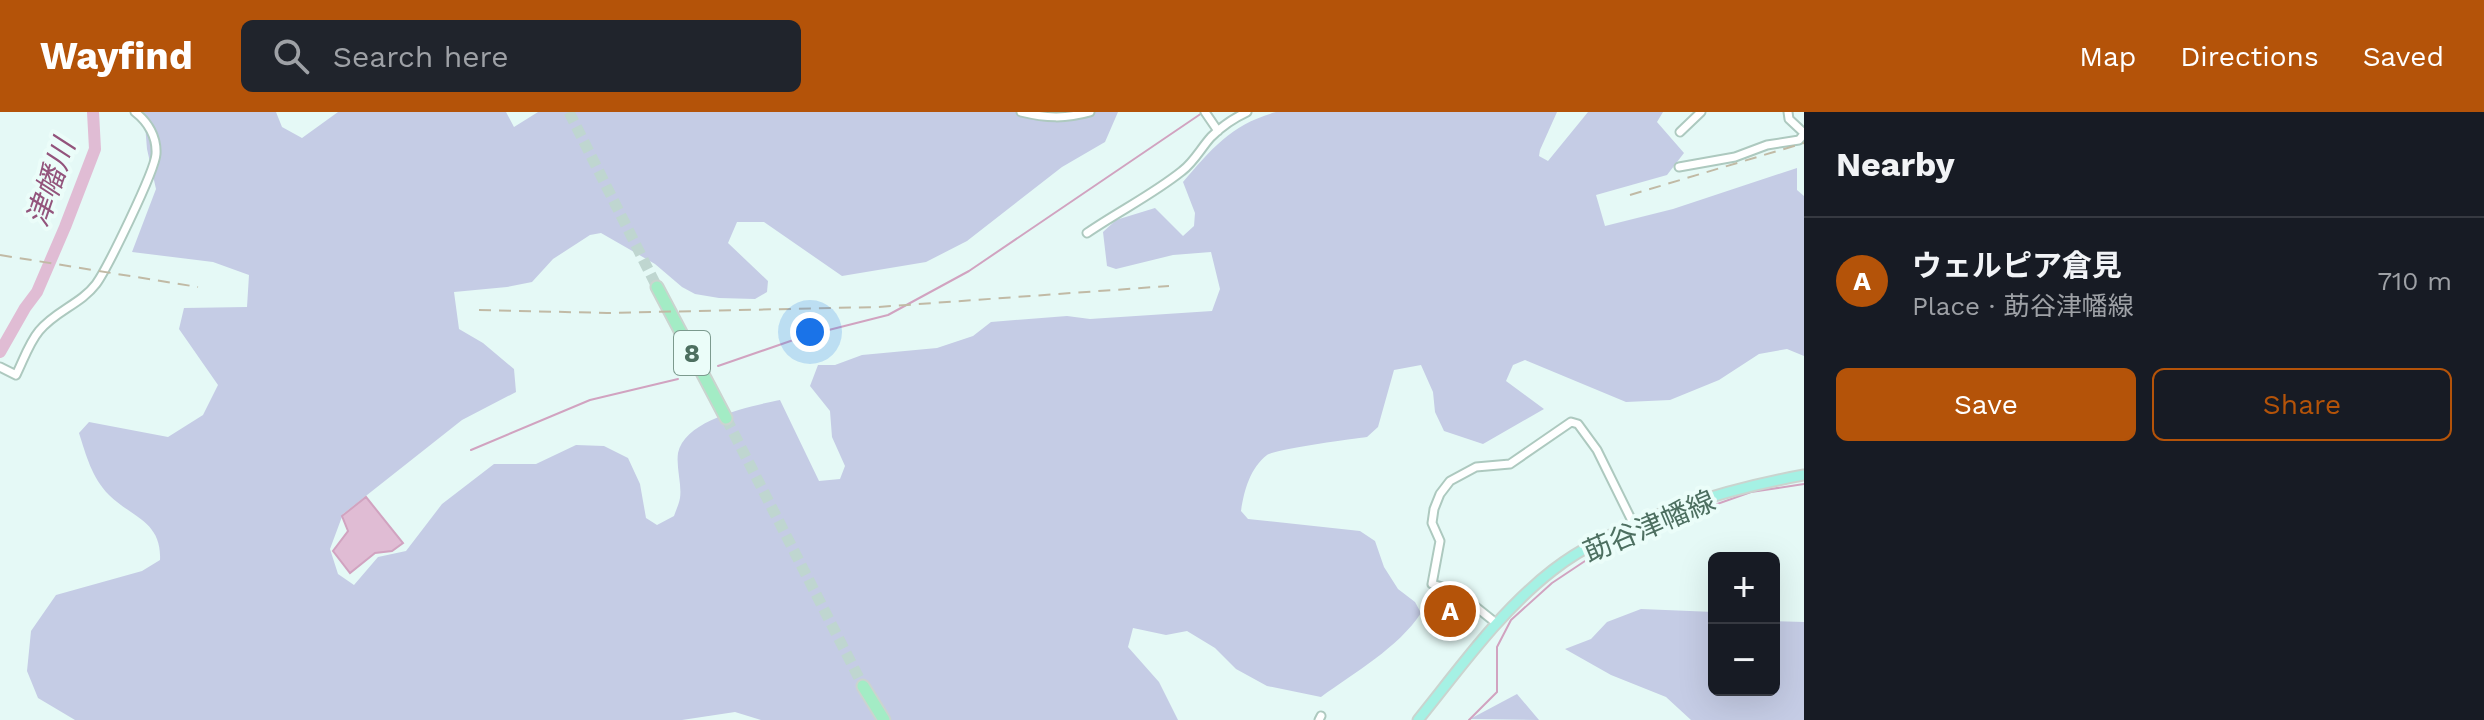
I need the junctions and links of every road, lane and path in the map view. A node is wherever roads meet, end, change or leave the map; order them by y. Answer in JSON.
{"nodes":[{"id":1,"x":135,"y":112,"type":"edge"},
{"id":2,"x":1021,"y":112,"type":"edge"},
{"id":3,"x":1090,"y":112,"type":"edge"},
{"id":4,"x":1247,"y":112,"type":"edge"},
{"id":5,"x":1701,"y":112,"type":"edge"},
{"id":6,"x":1788,"y":112,"type":"edge"},
{"id":7,"x":1206,"y":113,"type":"edge"},
{"id":8,"x":1218,"y":131,"type":"junction"},
{"id":9,"x":1680,"y":132,"type":"dead end"},
{"id":10,"x":1804,"y":134,"type":"edge"},
{"id":11,"x":1679,"y":167,"type":"dead end"},
{"id":12,"x":1087,"y":233,"type":"dead end"},
{"id":13,"x":657,"y":287,"type":"tunnel mouth"},
{"id":14,"x":0,"y":367,"type":"edge"},
{"id":15,"x":726,"y":418,"type":"tunnel mouth"},
{"id":16,"x":1804,"y":475,"type":"edge"},
{"id":17,"x":1634,"y":525,"type":"junction"},
{"id":18,"x":1496,"y":623,"type":"junction"},
{"id":19,"x":863,"y":686,"type":"tunnel mouth"},
{"id":20,"x":884,"y":720,"type":"edge"},
{"id":21,"x":1418,"y":720,"type":"edge"}],
"edges":[{"from":1,"to":14,"type":"street"},
{"from":2,"to":3,"type":"street"},
{"from":4,"to":8,"type":"street"},
{"from":5,"to":9,"type":"street"},
{"from":6,"to":10,"type":"street"},
{"from":7,"to":8,"type":"street"},
{"from":8,"to":12,"type":"street"},
{"from":10,"to":11,"type":"street"},
{"from":13,"to":15,"type":"highway","number":"8"},
{"from":16,"to":17,"type":"main road","name":"莇谷津幡線"},
{"from":17,"to":18,"type":"main road","name":"莇谷津幡線"},
{"from":17,"to":18,"type":"street"},
{"from":18,"to":21,"type":"main road","name":"莇谷津幡線"},
{"from":19,"to":20,"type":"highway"}]}
